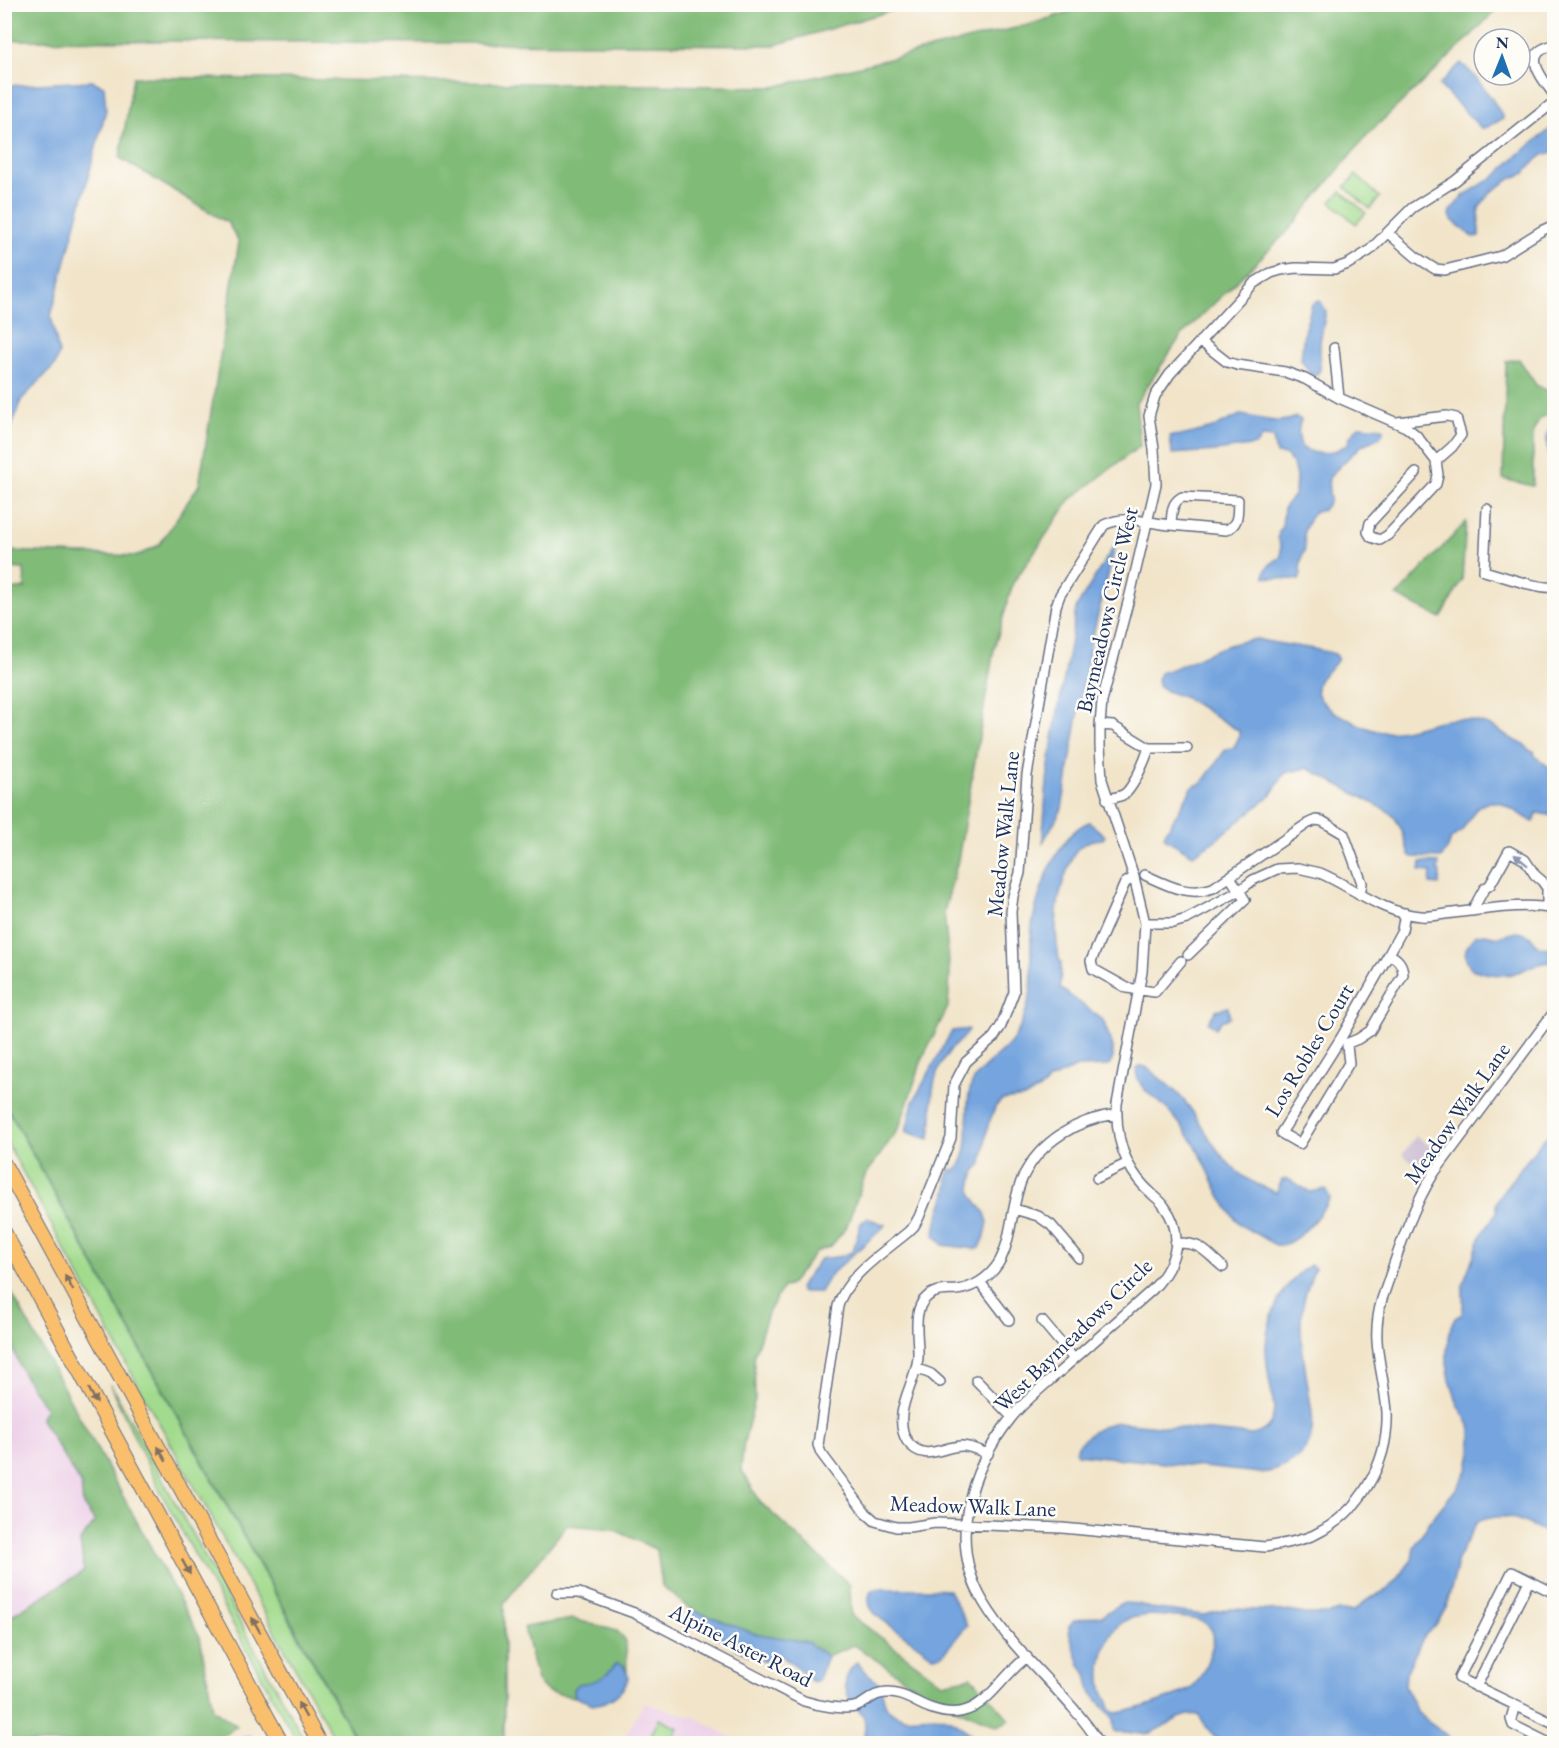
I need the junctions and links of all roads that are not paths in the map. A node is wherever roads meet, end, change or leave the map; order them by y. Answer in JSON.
{"nodes":[{"id":1,"x":1554,"y":45,"type":"edge"},
{"id":2,"x":1554,"y":95,"type":"edge"},
{"id":3,"x":1554,"y":102,"type":"edge"},
{"id":4,"x":1554,"y":225,"type":"edge"},
{"id":5,"x":1388,"y":233,"type":"junction"},
{"id":6,"x":1200,"y":341,"type":"junction"},
{"id":7,"x":1334,"y":348,"type":"dead end"},
{"id":8,"x":1339,"y":398,"type":"junction"},
{"id":9,"x":1396,"y":422,"type":"junction"},
{"id":10,"x":1436,"y":461,"type":"junction"},
{"id":11,"x":1416,"y":473,"type":"dead end"},
{"id":12,"x":1487,"y":509,"type":"dead end"},
{"id":13,"x":1147,"y":523,"type":"junction"},
{"id":14,"x":1171,"y":525,"type":"junction"},
{"id":15,"x":1553,"y":591,"type":"edge"},
{"id":16,"x":1100,"y":725,"type":"junction"},
{"id":17,"x":1149,"y":748,"type":"junction"},
{"id":18,"x":1187,"y":748,"type":"dead end"},
{"id":19,"x":1107,"y":799,"type":"junction"},
{"id":20,"x":1145,"y":875,"type":"dead end"},
{"id":21,"x":1134,"y":877,"type":"junction"},
{"id":22,"x":1230,"y":877,"type":"junction"},
{"id":23,"x":1239,"y":891,"type":"junction"},
{"id":24,"x":1360,"y":895,"type":"junction"},
{"id":25,"x":1551,"y":908,"type":"edge"},
{"id":26,"x":1472,"y":911,"type":"junction"},
{"id":27,"x":1405,"y":913,"type":"junction"},
{"id":28,"x":1145,"y":923,"type":"junction"},
{"id":29,"x":1389,"y":954,"type":"junction"},
{"id":30,"x":1138,"y":990,"type":"junction"},
{"id":31,"x":1554,"y":1012,"type":"edge"},
{"id":32,"x":1117,"y":1114,"type":"junction"},
{"id":33,"x":1128,"y":1163,"type":"junction"},
{"id":34,"x":4,"y":1164,"type":"edge"},
{"id":35,"x":1096,"y":1178,"type":"dead end"},
{"id":36,"x":1014,"y":1209,"type":"junction"},
{"id":37,"x":4,"y":1232,"type":"edge"},
{"id":38,"x":1175,"y":1243,"type":"junction"},
{"id":39,"x":1079,"y":1258,"type":"dead end"},
{"id":40,"x":1223,"y":1267,"type":"dead end"},
{"id":41,"x":980,"y":1282,"type":"junction"},
{"id":42,"x":1010,"y":1320,"type":"dead end"},
{"id":43,"x":1042,"y":1321,"type":"dead end"},
{"id":44,"x":1074,"y":1359,"type":"junction"},
{"id":45,"x":916,"y":1368,"type":"junction"},
{"id":46,"x":976,"y":1380,"type":"dead end"},
{"id":47,"x":940,"y":1382,"type":"dead end"},
{"id":48,"x":1012,"y":1417,"type":"junction"},
{"id":49,"x":988,"y":1454,"type":"junction"},
{"id":50,"x":964,"y":1524,"type":"junction"},
{"id":51,"x":1529,"y":1581,"type":"junction"},
{"id":52,"x":557,"y":1593,"type":"dead end"},
{"id":53,"x":1554,"y":1593,"type":"edge"},
{"id":54,"x":1027,"y":1657,"type":"junction"},
{"id":55,"x":1476,"y":1687,"type":"junction"},
{"id":56,"x":1515,"y":1705,"type":"junction"},
{"id":57,"x":1554,"y":1724,"type":"edge"},
{"id":58,"x":282,"y":1743,"type":"edge"},
{"id":59,"x":320,"y":1743,"type":"edge"},
{"id":60,"x":1100,"y":1743,"type":"edge"},
{"id":61,"x":1551,"y":1743,"type":"edge"}],
"edges":[{"from":1,"to":2,"type":"street"},
{"from":3,"to":5,"type":"street","name":"Baymeadows Circle West"},
{"from":4,"to":5,"type":"street"},
{"from":5,"to":6,"type":"street","name":"Baymeadows Circle West"},
{"from":6,"to":8,"type":"street"},
{"from":6,"to":13,"type":"street","name":"Baymeadows Circle West"},
{"from":7,"to":8,"type":"street"},
{"from":8,"to":9,"type":"street"},
{"from":9,"to":10,"type":"street"},
{"from":9,"to":10,"type":"street"},
{"from":10,"to":11,"type":"street"},
{"from":12,"to":15,"type":"street"},
{"from":13,"to":14,"type":"street","name":"Meadow Walk Lane"},
{"from":13,"to":16,"type":"street","name":"Baymeadows Circle West"},
{"from":13,"to":50,"type":"street","name":"Meadow Walk Lane"},
{"from":14,"to":14,"type":"street","name":"Meadow Walk Lane"},
{"from":16,"to":17,"type":"street"},
{"from":16,"to":19,"type":"street","name":"Baymeadows Circle West"},
{"from":17,"to":18,"type":"street"},
{"from":17,"to":19,"type":"street"},
{"from":19,"to":21,"type":"street","name":"Baymeadows Circle West"},
{"from":20,"to":22,"type":"street"},
{"from":21,"to":28,"type":"street","name":"Baymeadows Circle West"},
{"from":21,"to":30,"type":"street"},
{"from":22,"to":23,"type":"street"},
{"from":22,"to":24,"type":"street"},
{"from":23,"to":24,"type":"street"},
{"from":23,"to":28,"type":"street"},
{"from":23,"to":30,"type":"street"},
{"from":24,"to":27,"type":"street"},
{"from":25,"to":26,"type":"street"},
{"from":25,"to":26,"type":"street","one_way":true},
{"from":26,"to":27,"type":"street"},
{"from":27,"to":29,"type":"street","name":"Los Robles Court"},
{"from":28,"to":30,"type":"street","name":"Baymeadows Circle West"},
{"from":29,"to":29,"type":"street","name":"Los Robles Court"},
{"from":30,"to":32,"type":"street","name":"Baymeadows Circle West"},
{"from":31,"to":50,"type":"street","name":"Meadow Walk Lane"},
{"from":32,"to":33,"type":"street","name":"West Baymeadows Circle"},
{"from":32,"to":36,"type":"street"},
{"from":33,"to":35,"type":"street"},
{"from":33,"to":38,"type":"street","name":"West Baymeadows Circle"},
{"from":59,"to":34,"type":"highway","one_way":true},
{"from":36,"to":39,"type":"street"},
{"from":36,"to":41,"type":"street"},
{"from":37,"to":58,"type":"highway","one_way":true},
{"from":38,"to":40,"type":"street"},
{"from":38,"to":44,"type":"street","name":"West Baymeadows Circle"},
{"from":41,"to":42,"type":"street"},
{"from":41,"to":45,"type":"street"},
{"from":43,"to":44,"type":"street"},
{"from":44,"to":48,"type":"street","name":"West Baymeadows Circle"},
{"from":45,"to":47,"type":"street"},
{"from":45,"to":49,"type":"street"},
{"from":46,"to":48,"type":"street"},
{"from":48,"to":49,"type":"street","name":"West Baymeadows Circle"},
{"from":49,"to":50,"type":"street"},
{"from":50,"to":54,"type":"street"},
{"from":51,"to":53,"type":"street"},
{"from":51,"to":55,"type":"street"},
{"from":51,"to":55,"type":"street"},
{"from":52,"to":54,"type":"street","name":"Alpine Aster Road"},
{"from":54,"to":60,"type":"street"},
{"from":55,"to":56,"type":"street"},
{"from":56,"to":57,"type":"street"},
{"from":56,"to":61,"type":"street"}]}
